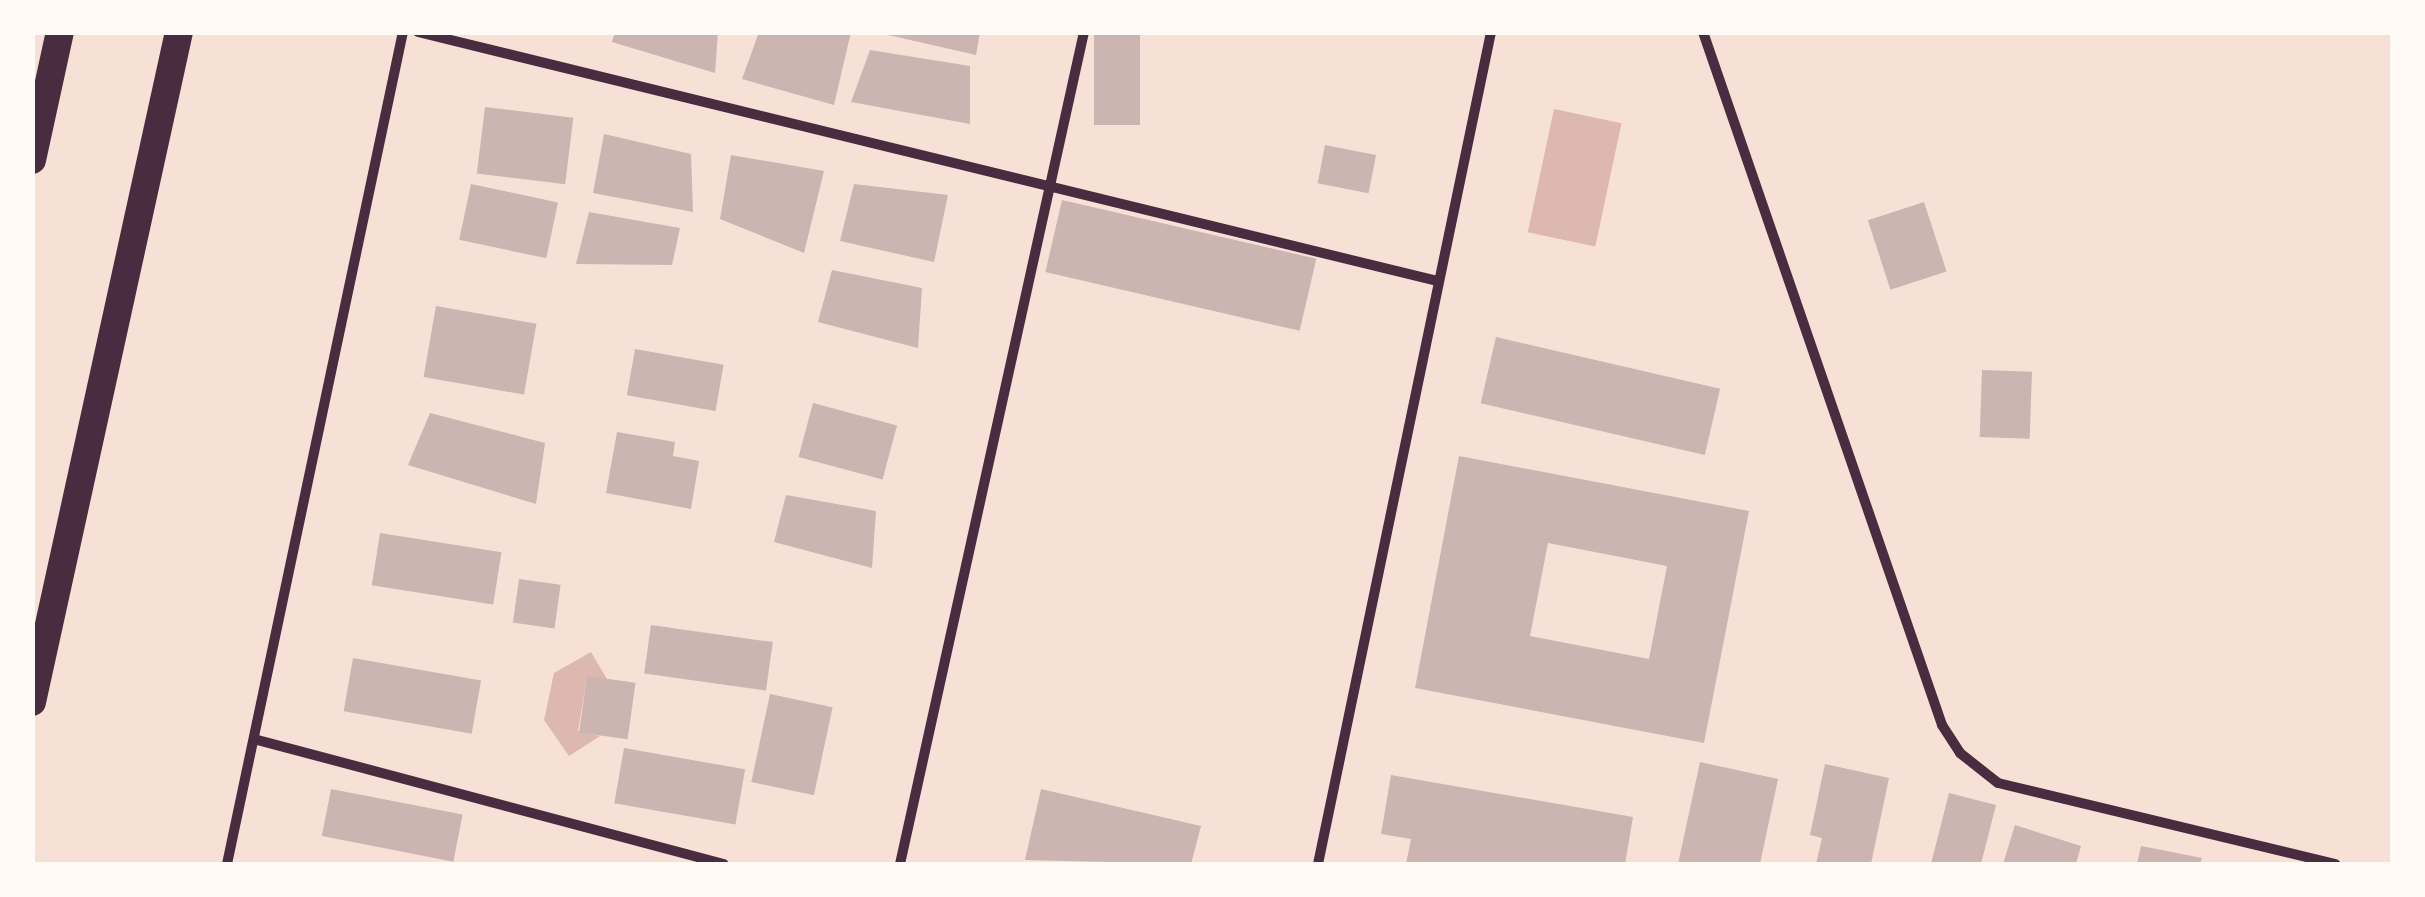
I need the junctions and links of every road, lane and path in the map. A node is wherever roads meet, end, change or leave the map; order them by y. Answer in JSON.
{"nodes":[{"id":1,"x":60,"y":32,"type":"edge"},
{"id":2,"x":179,"y":32,"type":"edge"},
{"id":3,"x":402,"y":32,"type":"edge"},
{"id":4,"x":418,"y":32,"type":"edge"},
{"id":5,"x":1084,"y":32,"type":"edge"},
{"id":6,"x":1491,"y":32,"type":"edge"},
{"id":7,"x":1703,"y":32,"type":"edge"},
{"id":8,"x":32,"y":160,"type":"edge"},
{"id":9,"x":1050,"y":187,"type":"junction"},
{"id":10,"x":1437,"y":281,"type":"junction"},
{"id":11,"x":32,"y":702,"type":"edge"},
{"id":12,"x":254,"y":739,"type":"junction"},
{"id":13,"x":227,"y":864,"type":"edge"},
{"id":14,"x":724,"y":864,"type":"edge"},
{"id":15,"x":900,"y":864,"type":"edge"},
{"id":16,"x":1318,"y":864,"type":"edge"},
{"id":17,"x":2335,"y":864,"type":"edge"}],
"edges":[{"from":1,"to":8,"type":"highway"},
{"from":2,"to":11,"type":"highway"},
{"from":3,"to":12,"type":"street"},
{"from":4,"to":9,"type":"street"},
{"from":5,"to":9,"type":"street"},
{"from":6,"to":10,"type":"street"},
{"from":7,"to":17,"type":"street"},
{"from":9,"to":10,"type":"street"},
{"from":9,"to":15,"type":"street"},
{"from":10,"to":16,"type":"street"},
{"from":12,"to":13,"type":"street"},
{"from":12,"to":14,"type":"street"}]}
